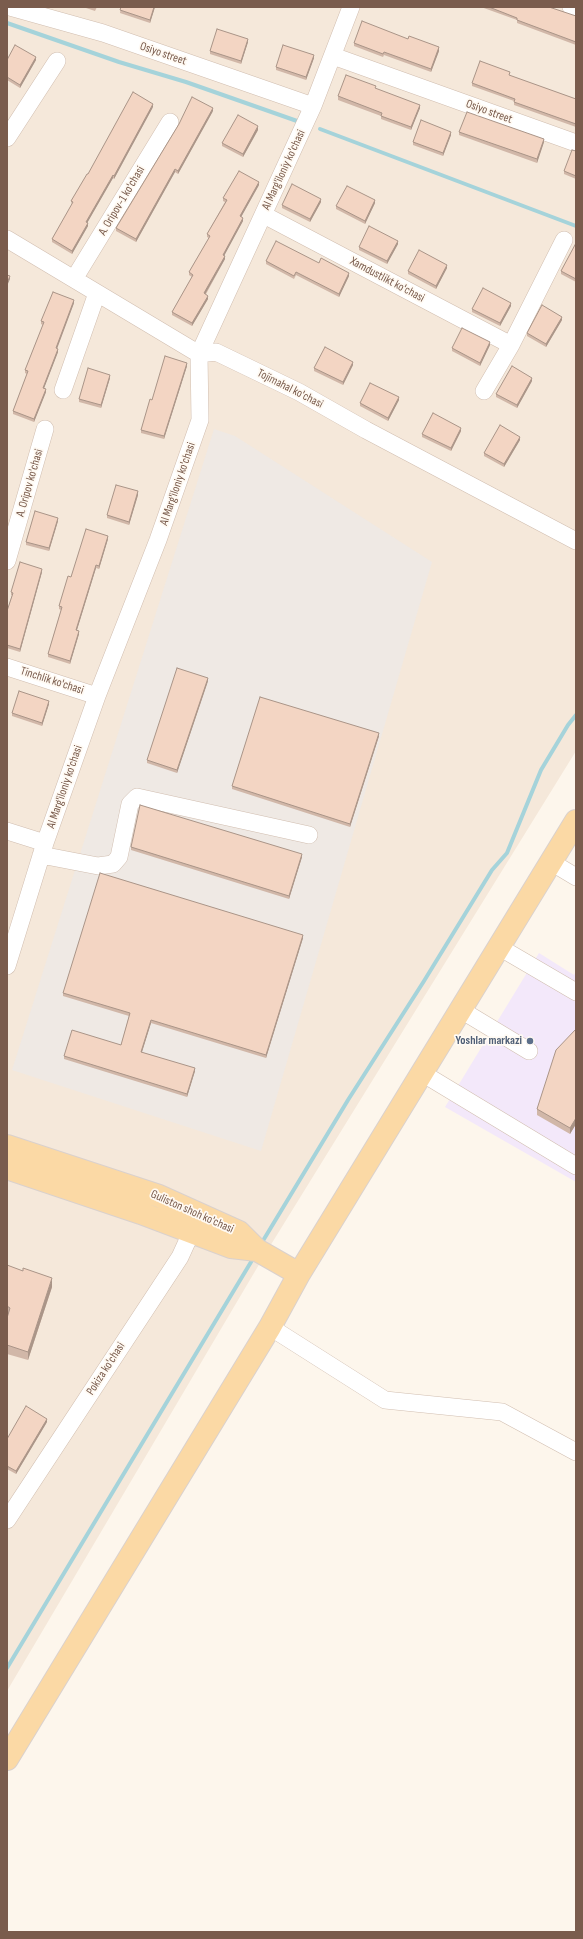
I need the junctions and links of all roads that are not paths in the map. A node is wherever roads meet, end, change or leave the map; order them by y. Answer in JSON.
{"nodes":[{"id":1,"x":10,"y":7,"type":"edge"},
{"id":2,"x":351,"y":7,"type":"edge"},
{"id":3,"x":571,"y":7,"type":"edge"},
{"id":4,"x":576,"y":9,"type":"edge"},
{"id":5,"x":333,"y":56,"type":"junction"},
{"id":6,"x":57,"y":60,"type":"dead end"},
{"id":7,"x":313,"y":106,"type":"junction"},
{"id":8,"x":170,"y":122,"type":"dead end"},
{"id":9,"x":7,"y":138,"type":"edge"},
{"id":10,"x":576,"y":143,"type":"edge"},
{"id":11,"x":264,"y":214,"type":"junction"},
{"id":12,"x":7,"y":239,"type":"edge"},
{"id":13,"x":564,"y":240,"type":"dead end"},
{"id":14,"x":74,"y":279,"type":"junction"},
{"id":15,"x":97,"y":293,"type":"junction"},
{"id":16,"x":511,"y":345,"type":"junction"},
{"id":17,"x":199,"y":354,"type":"junction"},
{"id":18,"x":63,"y":390,"type":"dead end"},
{"id":19,"x":484,"y":391,"type":"dead end"},
{"id":20,"x":45,"y":429,"type":"dead end"},
{"id":21,"x":576,"y":541,"type":"edge"},
{"id":22,"x":7,"y":561,"type":"edge"},
{"id":23,"x":7,"y":667,"type":"edge"},
{"id":24,"x":97,"y":696,"type":"junction"},
{"id":25,"x":576,"y":821,"type":"edge"},
{"id":26,"x":7,"y":831,"type":"edge"},
{"id":27,"x":309,"y":835,"type":"dead end"},
{"id":28,"x":43,"y":849,"type":"junction"},
{"id":29,"x":551,"y":862,"type":"junction"},
{"id":30,"x":576,"y":877,"type":"edge"},
{"id":31,"x":499,"y":946,"type":"junction"},
{"id":32,"x":7,"y":966,"type":"edge"},
{"id":33,"x":576,"y":992,"type":"edge"},
{"id":34,"x":461,"y":1010,"type":"junction"},
{"id":35,"x":529,"y":1051,"type":"dead end"},
{"id":36,"x":422,"y":1073,"type":"junction"},
{"id":37,"x":7,"y":1146,"type":"edge"},
{"id":38,"x":576,"y":1166,"type":"edge"},
{"id":39,"x":7,"y":1168,"type":"edge"},
{"id":40,"x":196,"y":1223,"type":"junction"},
{"id":41,"x":293,"y":1271,"type":"junction"},
{"id":42,"x":270,"y":1327,"type":"junction"},
{"id":43,"x":576,"y":1452,"type":"edge"},
{"id":44,"x":7,"y":1520,"type":"edge"},
{"id":45,"x":7,"y":1759,"type":"edge"}],
"edges":[{"from":1,"to":7,"type":"street","name":"Osiyo street"},
{"from":2,"to":5,"type":"street","name":"Al Marg'iloniy ko'chasi"},
{"from":3,"to":4,"type":"street"},
{"from":5,"to":7,"type":"street","name":"Al Marg'iloniy ko'chasi"},
{"from":5,"to":10,"type":"street","name":"Osiyo street"},
{"from":6,"to":9,"type":"street"},
{"from":7,"to":11,"type":"street","name":"Al Marg'iloniy ko'chasi"},
{"from":8,"to":14,"type":"street","name":"A. Oripov-1 ko'chasi"},
{"from":11,"to":16,"type":"street","name":"Xamdustlikt ko'chasi"},
{"from":11,"to":17,"type":"street","name":"Al Marg'iloniy ko'chasi"},
{"from":12,"to":14,"type":"street"},
{"from":13,"to":16,"type":"street"},
{"from":14,"to":15,"type":"street"},
{"from":15,"to":17,"type":"street"},
{"from":15,"to":18,"type":"street"},
{"from":16,"to":19,"type":"street"},
{"from":17,"to":21,"type":"street","name":"Tojimahal ko'chasi"},
{"from":17,"to":24,"type":"street","name":"Al Marg'iloniy ko'chasi"},
{"from":20,"to":22,"type":"street","name":"A. Oripov ko'chasi"},
{"from":23,"to":24,"type":"street","name":"Tinchlik ko'chasi"},
{"from":24,"to":28,"type":"street","name":"Al Marg'iloniy ko'chasi"},
{"from":25,"to":29,"type":"main road"},
{"from":26,"to":28,"type":"street"},
{"from":27,"to":28,"type":"street"},
{"from":28,"to":32,"type":"street","name":"Al Marg'iloniy ko'chasi"},
{"from":29,"to":30,"type":"street"},
{"from":29,"to":31,"type":"main road"},
{"from":31,"to":33,"type":"street"},
{"from":31,"to":34,"type":"main road"},
{"from":34,"to":35,"type":"street"},
{"from":34,"to":36,"type":"main road"},
{"from":36,"to":38,"type":"street"},
{"from":36,"to":41,"type":"main road"},
{"from":37,"to":40,"type":"main road","name":"Guliston shoh ko'chasi"},
{"from":39,"to":40,"type":"main road","name":"Guliston shoh ko'chasi"},
{"from":40,"to":41,"type":"main road","name":"Guliston shoh ko'chasi"},
{"from":40,"to":44,"type":"street","name":"Pokiza ko'chasi"},
{"from":41,"to":42,"type":"main road"},
{"from":42,"to":43,"type":"street"},
{"from":42,"to":45,"type":"main road"}]}
